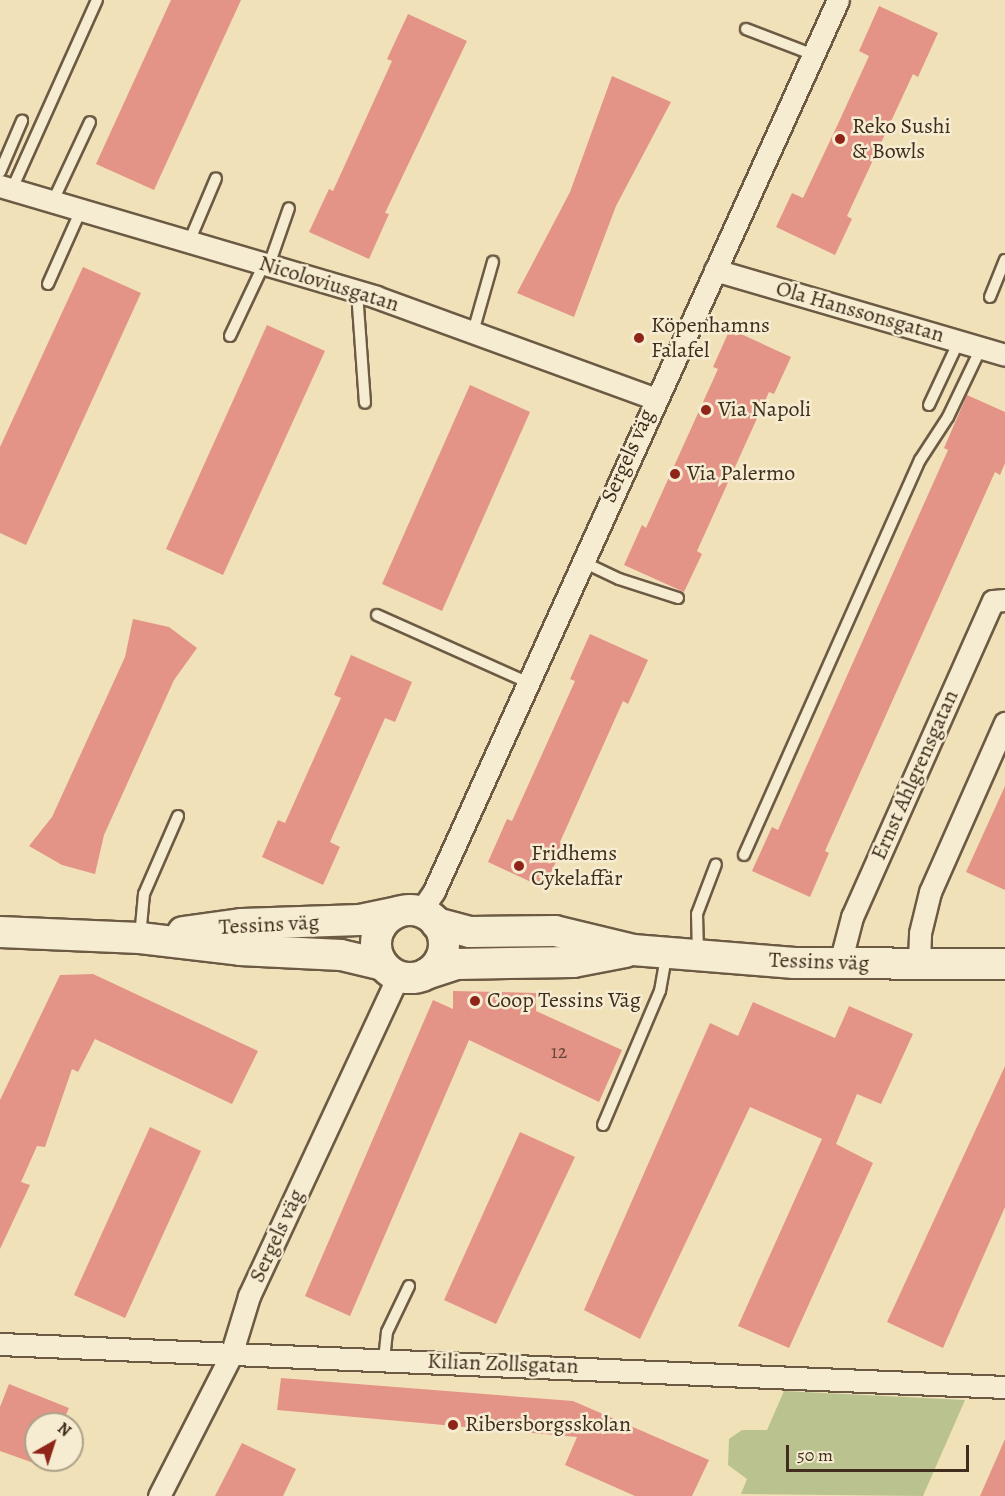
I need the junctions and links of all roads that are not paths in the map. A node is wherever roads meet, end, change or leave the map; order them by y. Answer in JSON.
{"nodes":[{"id":1,"x":97,"y":0,"type":"edge"},
{"id":2,"x":838,"y":0,"type":"edge"},
{"id":3,"x":746,"y":29,"type":"dead end"},
{"id":4,"x":814,"y":55,"type":"junction"},
{"id":5,"x":22,"y":121,"type":"dead end"},
{"id":6,"x":90,"y":122,"type":"dead end"},
{"id":7,"x":0,"y":172,"type":"edge"},
{"id":8,"x":216,"y":178,"type":"dead end"},
{"id":9,"x":6,"y":188,"type":"edge"},
{"id":10,"x":53,"y":201,"type":"junction"},
{"id":11,"x":289,"y":208,"type":"dead end"},
{"id":12,"x":81,"y":210,"type":"junction"},
{"id":13,"x":189,"y":242,"type":"junction"},
{"id":14,"x":1005,"y":260,"type":"edge"},
{"id":15,"x":493,"y":262,"type":"dead end"},
{"id":16,"x":267,"y":265,"type":"junction"},
{"id":17,"x":715,"y":270,"type":"junction"},
{"id":18,"x":48,"y":284,"type":"dead end"},
{"id":19,"x":357,"y":292,"type":"junction"},
{"id":20,"x":990,"y":297,"type":"dead end"},
{"id":21,"x":472,"y":332,"type":"junction"},
{"id":22,"x":230,"y":336,"type":"dead end"},
{"id":23,"x":959,"y":341,"type":"junction"},
{"id":24,"x":981,"y":348,"type":"junction"},
{"id":25,"x":1005,"y":356,"type":"edge"},
{"id":26,"x":654,"y":398,"type":"junction"},
{"id":27,"x":365,"y":403,"type":"dead end"},
{"id":28,"x":929,"y":405,"type":"dead end"},
{"id":29,"x":581,"y":561,"type":"junction"},
{"id":30,"x":678,"y":598,"type":"dead end"},
{"id":31,"x":1005,"y":600,"type":"edge"},
{"id":32,"x":377,"y":615,"type":"dead end"},
{"id":33,"x":527,"y":682,"type":"junction"},
{"id":34,"x":1005,"y":723,"type":"edge"},
{"id":35,"x":178,"y":816,"type":"dead end"},
{"id":36,"x":744,"y":855,"type":"dead end"},
{"id":37,"x":716,"y":864,"type":"dead end"},
{"id":38,"x":418,"y":915,"type":"junction"},
{"id":39,"x":0,"y":932,"type":"edge"},
{"id":40,"x":140,"y":938,"type":"junction"},
{"id":41,"x":633,"y":950,"type":"junction"},
{"id":42,"x":667,"y":952,"type":"junction"},
{"id":43,"x":698,"y":954,"type":"junction"},
{"id":44,"x":840,"y":963,"type":"junction"},
{"id":45,"x":920,"y":963,"type":"junction"},
{"id":46,"x":1005,"y":964,"type":"edge"},
{"id":47,"x":402,"y":972,"type":"junction"},
{"id":48,"x":603,"y":1125,"type":"dead end"},
{"id":49,"x":409,"y":1286,"type":"dead end"},
{"id":50,"x":0,"y":1344,"type":"edge"},
{"id":51,"x":231,"y":1355,"type":"junction"},
{"id":52,"x":384,"y":1360,"type":"junction"},
{"id":53,"x":1005,"y":1387,"type":"edge"},
{"id":54,"x":159,"y":1496,"type":"edge"}],
"edges":[{"from":1,"to":9,"type":"lane"},
{"from":2,"to":4,"type":"street","name":"Sergels väg"},
{"from":3,"to":4,"type":"lane"},
{"from":4,"to":17,"type":"street","name":"Sergels väg"},
{"from":5,"to":7,"type":"lane"},
{"from":6,"to":10,"type":"lane"},
{"from":8,"to":13,"type":"lane"},
{"from":9,"to":10,"type":"street","name":"Nicoloviusgatan"},
{"from":10,"to":12,"type":"street","name":"Nicoloviusgatan"},
{"from":11,"to":16,"type":"lane"},
{"from":12,"to":13,"type":"street","name":"Nicoloviusgatan"},
{"from":12,"to":18,"type":"lane"},
{"from":13,"to":16,"type":"street","name":"Nicoloviusgatan"},
{"from":14,"to":20,"type":"lane"},
{"from":15,"to":21,"type":"lane"},
{"from":16,"to":19,"type":"street","name":"Nicoloviusgatan"},
{"from":16,"to":22,"type":"lane"},
{"from":17,"to":23,"type":"street","name":"Ola Hanssonsgatan"},
{"from":17,"to":26,"type":"street","name":"Sergels väg"},
{"from":19,"to":21,"type":"street","name":"Nicoloviusgatan"},
{"from":19,"to":27,"type":"lane"},
{"from":21,"to":26,"type":"street","name":"Nicoloviusgatan"},
{"from":23,"to":24,"type":"street","name":"Ola Hanssonsgatan"},
{"from":23,"to":28,"type":"lane"},
{"from":24,"to":25,"type":"street","name":"Ola Hanssonsgatan"},
{"from":24,"to":36,"type":"lane"},
{"from":26,"to":29,"type":"street","name":"Sergels väg"},
{"from":29,"to":30,"type":"lane"},
{"from":29,"to":33,"type":"street","name":"Sergels väg"},
{"from":31,"to":44,"type":"street","name":"Ernst Ahlgrensgatan"},
{"from":32,"to":33,"type":"lane"},
{"from":33,"to":38,"type":"street","name":"Sergels väg"},
{"from":34,"to":45,"type":"street"},
{"from":35,"to":40,"type":"lane"},
{"from":37,"to":43,"type":"lane"},
{"from":38,"to":40,"type":"street","name":"Tessins väg"},
{"from":38,"to":41,"type":"street","name":"Tessins väg"},
{"from":38,"to":47,"type":"street"},
{"from":38,"to":47,"type":"street"},
{"from":39,"to":40,"type":"street","name":"Tessins väg"},
{"from":40,"to":47,"type":"street","name":"Tessins väg"},
{"from":41,"to":42,"type":"street","name":"Tessins väg"},
{"from":41,"to":47,"type":"street","name":"Tessins väg"},
{"from":42,"to":43,"type":"street","name":"Tessins väg"},
{"from":42,"to":48,"type":"lane"},
{"from":43,"to":44,"type":"street","name":"Tessins väg"},
{"from":44,"to":45,"type":"street","name":"Tessins väg"},
{"from":45,"to":46,"type":"street","name":"Tessins väg"},
{"from":47,"to":51,"type":"street","name":"Sergels väg"},
{"from":49,"to":52,"type":"lane"},
{"from":50,"to":51,"type":"street","name":"Kilian Zollsgatan"},
{"from":51,"to":52,"type":"street","name":"Kilian Zollsgatan"},
{"from":51,"to":54,"type":"street","name":"Sergels väg"},
{"from":52,"to":53,"type":"street","name":"Kilian Zollsgatan"}]}
